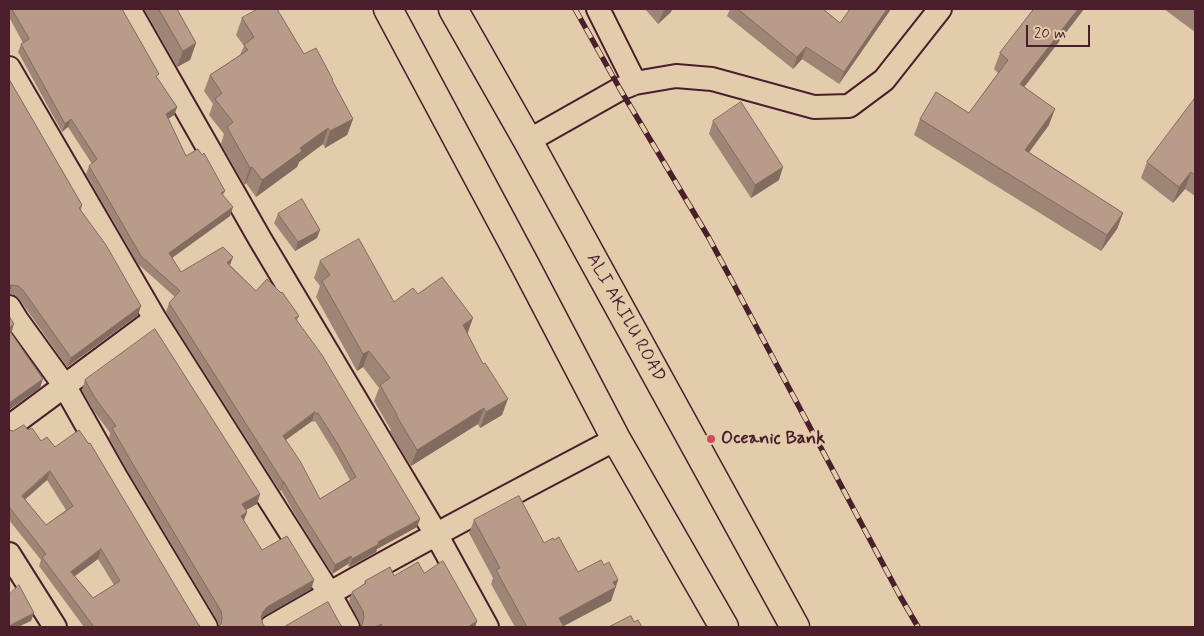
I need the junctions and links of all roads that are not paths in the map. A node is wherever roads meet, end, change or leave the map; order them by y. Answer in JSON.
{"nodes":[{"id":1,"x":129,"y":9,"type":"edge"},
{"id":2,"x":388,"y":9,"type":"edge"},
{"id":3,"x":454,"y":9,"type":"edge"},
{"id":4,"x":598,"y":9,"type":"edge"},
{"id":5,"x":940,"y":9,"type":"edge"},
{"id":6,"x":9,"y":68,"type":"edge"},
{"id":7,"x":634,"y":83,"type":"junction"},
{"id":8,"x":528,"y":141,"type":"junction"},
{"id":9,"x":9,"y":306,"type":"edge"},
{"id":10,"x":155,"y":319,"type":"junction"},
{"id":11,"x":64,"y":385,"type":"junction"},
{"id":12,"x":9,"y":427,"type":"edge"},
{"id":13,"x":616,"y":439,"type":"junction"},
{"id":14,"x":436,"y":534,"type":"junction"},
{"id":15,"x":9,"y":554,"type":"edge"},
{"id":16,"x":330,"y":593,"type":"junction"},
{"id":17,"x":55,"y":627,"type":"edge"},
{"id":18,"x":206,"y":627,"type":"edge"},
{"id":19,"x":271,"y":627,"type":"edge"},
{"id":20,"x":348,"y":627,"type":"edge"},
{"id":21,"x":487,"y":627,"type":"edge"},
{"id":22,"x":724,"y":627,"type":"edge"},
{"id":23,"x":795,"y":627,"type":"edge"}],
"edges":[{"from":1,"to":14,"type":"street"},
{"from":2,"to":13,"type":"main road"},
{"from":3,"to":8,"type":"main road","name":"ALI AKILU ROAD"},
{"from":4,"to":7,"type":"street"},
{"from":5,"to":7,"type":"street"},
{"from":6,"to":10,"type":"street"},
{"from":7,"to":8,"type":"street"},
{"from":8,"to":23,"type":"main road","name":"ALI AKILU ROAD"},
{"from":9,"to":11,"type":"street"},
{"from":10,"to":11,"type":"street"},
{"from":10,"to":16,"type":"street"},
{"from":11,"to":12,"type":"street"},
{"from":11,"to":18,"type":"street"},
{"from":13,"to":14,"type":"street"},
{"from":13,"to":22,"type":"main road"},
{"from":14,"to":16,"type":"street"},
{"from":14,"to":21,"type":"street"},
{"from":15,"to":17,"type":"street"},
{"from":16,"to":19,"type":"street"},
{"from":16,"to":20,"type":"street"}]}
